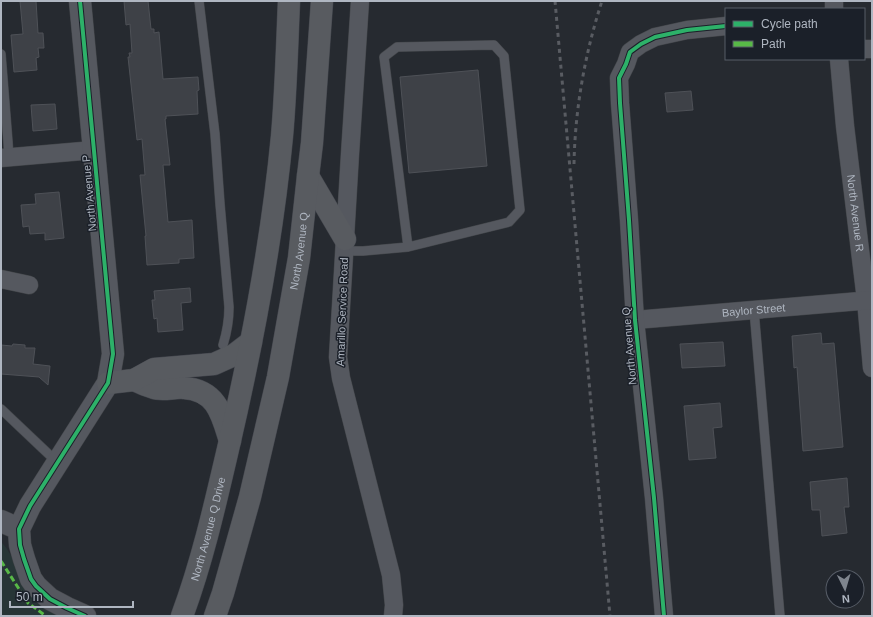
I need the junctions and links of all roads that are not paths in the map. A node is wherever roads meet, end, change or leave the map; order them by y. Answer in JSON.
{"nodes":[{"id":1,"x":80,"y":1,"type":"edge"},
{"id":2,"x":199,"y":1,"type":"edge"},
{"id":3,"x":289,"y":1,"type":"edge"},
{"id":4,"x":322,"y":1,"type":"edge"},
{"id":5,"x":360,"y":1,"type":"edge"},
{"id":6,"x":725,"y":26,"type":"edge"},
{"id":7,"x":1,"y":54,"type":"edge"},
{"id":8,"x":839,"y":60,"type":"edge"},
{"id":9,"x":94,"y":150,"type":"junction"},
{"id":10,"x":5,"y":158,"type":"edge"},
{"id":11,"x":308,"y":176,"type":"junction"},
{"id":12,"x":344,"y":245,"type":"junction"},
{"id":13,"x":408,"y":247,"type":"junction"},
{"id":14,"x":1,"y":279,"type":"edge"},
{"id":15,"x":29,"y":285,"type":"dead end"},
{"id":16,"x":869,"y":300,"type":"edge"},
{"id":17,"x":754,"y":310,"type":"junction"},
{"id":18,"x":635,"y":320,"type":"junction"},
{"id":19,"x":251,"y":342,"type":"junction"},
{"id":20,"x":223,"y":345,"type":"dead end"},
{"id":21,"x":872,"y":368,"type":"edge"},
{"id":22,"x":134,"y":380,"type":"junction"},
{"id":23,"x":108,"y":383,"type":"junction"},
{"id":24,"x":1,"y":409,"type":"edge"},
{"id":25,"x":230,"y":441,"type":"junction"},
{"id":26,"x":58,"y":463,"type":"junction"},
{"id":27,"x":10,"y":525,"type":"edge"},
{"id":28,"x":85,"y":616,"type":"edge"},
{"id":29,"x":182,"y":616,"type":"edge"},
{"id":30,"x":215,"y":616,"type":"edge"},
{"id":31,"x":393,"y":616,"type":"edge"},
{"id":32,"x":664,"y":616,"type":"edge"},
{"id":33,"x":780,"y":616,"type":"edge"}],
"edges":[{"from":1,"to":9,"type":"street","name":"North Avenue P"},
{"from":2,"to":20,"type":"lane"},
{"from":3,"to":19,"type":"main road"},
{"from":4,"to":11,"type":"main road","name":"North Avenue Q"},
{"from":5,"to":12,"type":"street","name":"Amarillo Service Road"},
{"from":6,"to":18,"type":"street","name":"North Avenue Q"},
{"from":7,"to":10,"type":"lane"},
{"from":8,"to":16,"type":"street","name":"North Avenue R"},
{"from":9,"to":10,"type":"street"},
{"from":9,"to":23,"type":"street","name":"North Avenue P"},
{"from":11,"to":12,"type":"main road"},
{"from":11,"to":30,"type":"main road","name":"North Avenue Q"},
{"from":12,"to":13,"type":"lane"},
{"from":12,"to":31,"type":"street","name":"Amarillo Service Road"},
{"from":13,"to":13,"type":"lane"},
{"from":14,"to":15,"type":"street"},
{"from":16,"to":17,"type":"street","name":"Baylor Street"},
{"from":16,"to":21,"type":"street","name":"North Avenue R"},
{"from":17,"to":18,"type":"street","name":"Baylor Street"},
{"from":17,"to":33,"type":"lane"},
{"from":18,"to":32,"type":"street","name":"North Avenue Q"},
{"from":19,"to":22,"type":"main road"},
{"from":19,"to":25,"type":"main road"},
{"from":22,"to":23,"type":"main road"},
{"from":22,"to":25,"type":"main road"},
{"from":23,"to":26,"type":"street"},
{"from":24,"to":26,"type":"lane"},
{"from":25,"to":29,"type":"main road","name":"North Avenue Q Drive"},
{"from":26,"to":27,"type":"street"},
{"from":27,"to":28,"type":"street"}]}
